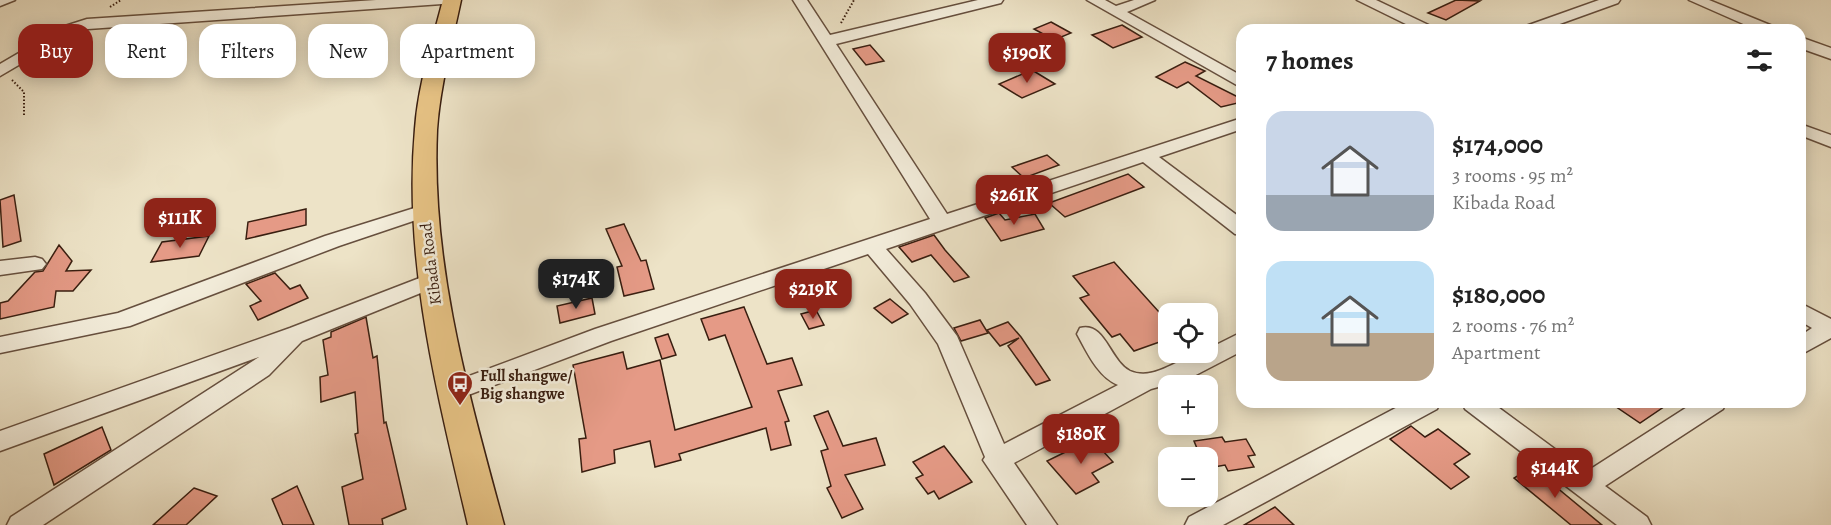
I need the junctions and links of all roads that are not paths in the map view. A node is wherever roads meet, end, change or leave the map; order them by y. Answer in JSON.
{"nodes":[{"id":1,"x":8,"y":0,"type":"edge"},
{"id":2,"x":442,"y":0,"type":"edge"},
{"id":3,"x":452,"y":0,"type":"edge"},
{"id":4,"x":800,"y":0,"type":"edge"},
{"id":5,"x":996,"y":0,"type":"edge"},
{"id":6,"x":1094,"y":0,"type":"edge"},
{"id":7,"x":1148,"y":0,"type":"edge"},
{"id":8,"x":1364,"y":0,"type":"edge"},
{"id":9,"x":1613,"y":0,"type":"edge"},
{"id":10,"x":1696,"y":0,"type":"edge"},
{"id":11,"x":0,"y":2,"type":"edge"},
{"id":12,"x":1117,"y":11,"type":"junction"},
{"id":13,"x":1556,"y":21,"type":"junction"},
{"id":14,"x":1418,"y":24,"type":"edge"},
{"id":15,"x":1547,"y":24,"type":"edge"},
{"id":16,"x":1562,"y":24,"type":"edge"},
{"id":17,"x":1755,"y":24,"type":"edge"},
{"id":18,"x":827,"y":41,"type":"junction"},
{"id":19,"x":1806,"y":44,"type":"edge"},
{"id":20,"x":1831,"y":54,"type":"edge"},
{"id":21,"x":1,"y":71,"type":"edge"},
{"id":22,"x":1236,"y":80,"type":"edge"},
{"id":23,"x":1236,"y":125,"type":"edge"},
{"id":24,"x":1806,"y":132,"type":"edge"},
{"id":25,"x":1831,"y":142,"type":"edge"},
{"id":26,"x":1146,"y":156,"type":"junction"},
{"id":27,"x":424,"y":211,"type":"junction"},
{"id":28,"x":942,"y":222,"type":"junction"},
{"id":29,"x":1236,"y":224,"type":"edge"},
{"id":30,"x":871,"y":245,"type":"junction"},
{"id":31,"x":35,"y":264,"type":"dead end"},
{"id":32,"x":0,"y":268,"type":"edge"},
{"id":33,"x":430,"y":281,"type":"junction"},
{"id":34,"x":1806,"y":314,"type":"edge"},
{"id":35,"x":1830,"y":328,"type":"edge"},
{"id":36,"x":297,"y":334,"type":"junction"},
{"id":37,"x":1088,"y":334,"type":"dead end"},
{"id":38,"x":1236,"y":343,"type":"edge"},
{"id":39,"x":1806,"y":343,"type":"edge"},
{"id":40,"x":0,"y":345,"type":"edge"},
{"id":41,"x":1144,"y":382,"type":"junction"},
{"id":42,"x":454,"y":391,"type":"junction"},
{"id":43,"x":1416,"y":408,"type":"edge"},
{"id":44,"x":1482,"y":408,"type":"edge"},
{"id":45,"x":1705,"y":408,"type":"edge"},
{"id":46,"x":0,"y":441,"type":"edge"},
{"id":47,"x":996,"y":460,"type":"junction"},
{"id":48,"x":1586,"y":485,"type":"junction"},
{"id":49,"x":21,"y":525,"type":"edge"},
{"id":50,"x":486,"y":525,"type":"edge"},
{"id":51,"x":1043,"y":525,"type":"edge"},
{"id":52,"x":1200,"y":525,"type":"edge"},
{"id":53,"x":1638,"y":525,"type":"edge"}],
"edges":[{"from":1,"to":11,"type":"street"},
{"from":2,"to":21,"type":"street"},
{"from":3,"to":27,"type":"main road","name":"Kibada Road"},
{"from":4,"to":18,"type":"street"},
{"from":5,"to":18,"type":"street"},
{"from":6,"to":12,"type":"street"},
{"from":7,"to":12,"type":"street"},
{"from":8,"to":14,"type":"street"},
{"from":9,"to":13,"type":"street"},
{"from":10,"to":17,"type":"street"},
{"from":12,"to":22,"type":"street"},
{"from":13,"to":15,"type":"street"},
{"from":13,"to":16,"type":"street"},
{"from":18,"to":28,"type":"street"},
{"from":19,"to":20,"type":"street"},
{"from":23,"to":26,"type":"street"},
{"from":24,"to":25,"type":"street"},
{"from":26,"to":28,"type":"street"},
{"from":26,"to":29,"type":"street"},
{"from":27,"to":33,"type":"main road","name":"Kibada Road"},
{"from":27,"to":40,"type":"street"},
{"from":28,"to":30,"type":"street"},
{"from":30,"to":42,"type":"street"},
{"from":30,"to":47,"type":"street"},
{"from":31,"to":32,"type":"street"},
{"from":33,"to":36,"type":"street"},
{"from":33,"to":42,"type":"main road","name":"Kibada Road"},
{"from":34,"to":35,"type":"street"},
{"from":35,"to":39,"type":"street"},
{"from":36,"to":46,"type":"street"},
{"from":36,"to":49,"type":"street"},
{"from":37,"to":41,"type":"street"},
{"from":38,"to":41,"type":"street"},
{"from":41,"to":47,"type":"street"},
{"from":42,"to":50,"type":"main road","name":"Kibada Road"},
{"from":43,"to":52,"type":"street"},
{"from":44,"to":48,"type":"street"},
{"from":45,"to":48,"type":"street"},
{"from":47,"to":51,"type":"street"},
{"from":48,"to":53,"type":"street"}]}
